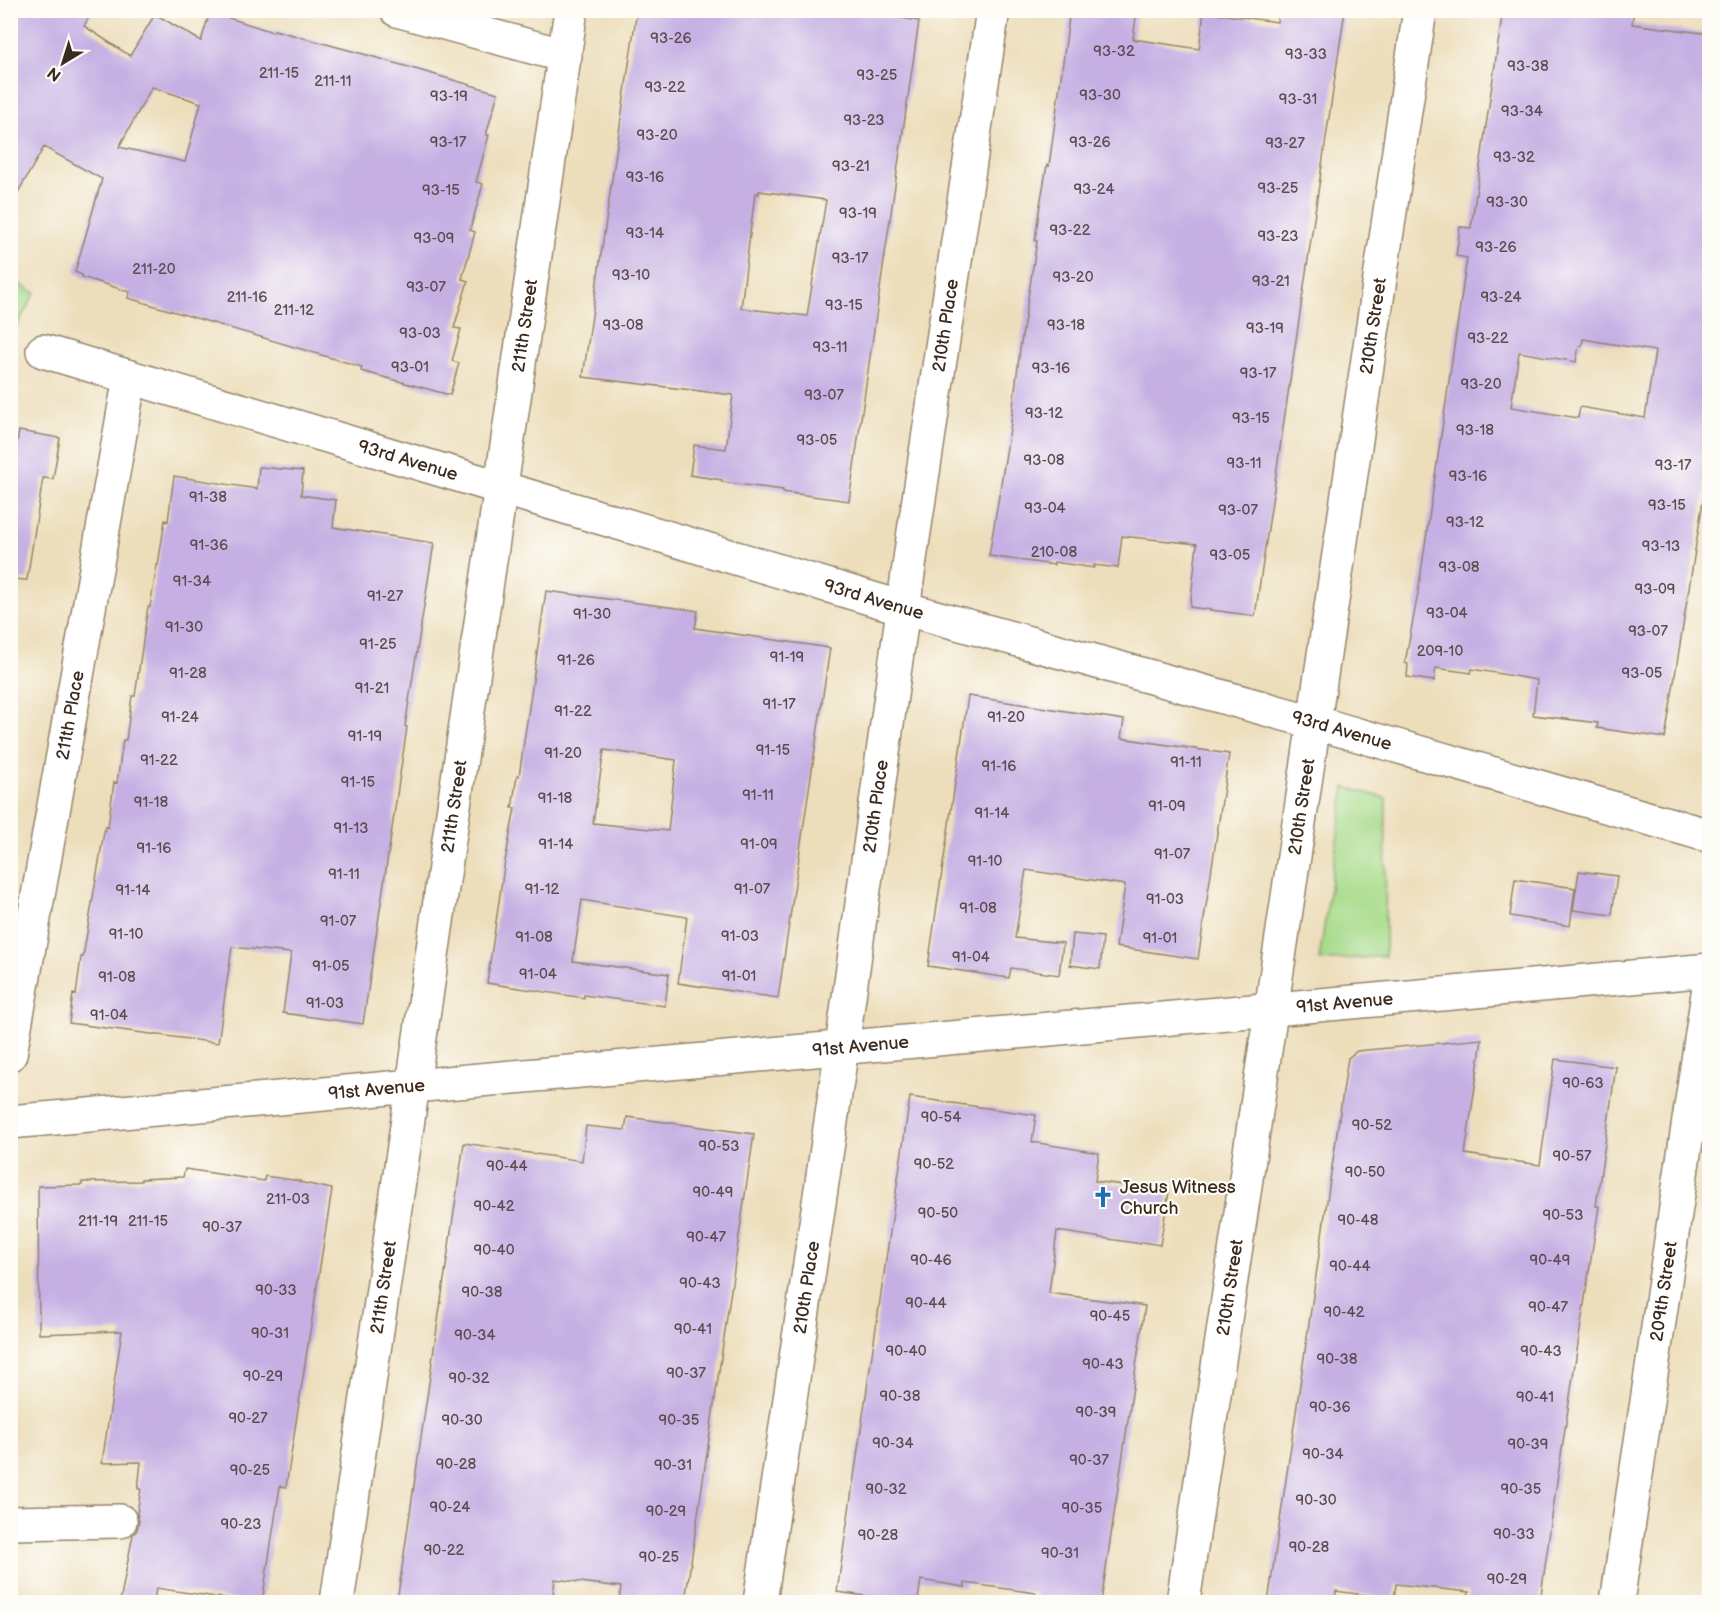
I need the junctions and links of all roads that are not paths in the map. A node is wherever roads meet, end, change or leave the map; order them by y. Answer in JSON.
{"nodes":[{"id":1,"x":397,"y":10,"type":"edge"},
{"id":2,"x":572,"y":10,"type":"edge"},
{"id":3,"x":993,"y":10,"type":"edge"},
{"id":4,"x":1420,"y":10,"type":"edge"},
{"id":5,"x":565,"y":56,"type":"junction"},
{"id":6,"x":43,"y":351,"type":"dead end"},
{"id":7,"x":130,"y":377,"type":"junction"},
{"id":8,"x":502,"y":487,"type":"junction"},
{"id":9,"x":903,"y":608,"type":"junction"},
{"id":10,"x":1313,"y":722,"type":"junction"},
{"id":11,"x":1710,"y":836,"type":"edge"},
{"id":12,"x":1710,"y":970,"type":"edge"},
{"id":13,"x":1710,"y":980,"type":"edge"},
{"id":14,"x":1271,"y":1009,"type":"junction"},
{"id":15,"x":842,"y":1047,"type":"junction"},
{"id":16,"x":10,"y":1054,"type":"edge"},
{"id":17,"x":413,"y":1085,"type":"junction"},
{"id":18,"x":10,"y":1122,"type":"edge"},
{"id":19,"x":120,"y":1521,"type":"dead end"},
{"id":20,"x":10,"y":1523,"type":"edge"},
{"id":21,"x":337,"y":1602,"type":"edge"},
{"id":22,"x":760,"y":1602,"type":"edge"},
{"id":23,"x":1183,"y":1602,"type":"edge"},
{"id":24,"x":1617,"y":1602,"type":"edge"}],
"edges":[{"from":1,"to":5,"type":"street"},
{"from":2,"to":5,"type":"street","name":"211th Street"},
{"from":3,"to":9,"type":"street","name":"210th Place"},
{"from":4,"to":10,"type":"street","name":"210th Street"},
{"from":5,"to":8,"type":"street","name":"211th Street"},
{"from":6,"to":7,"type":"street","name":"93rd Avenue"},
{"from":7,"to":8,"type":"street","name":"93rd Avenue"},
{"from":7,"to":16,"type":"street","name":"211th Place"},
{"from":8,"to":9,"type":"street","name":"93rd Avenue"},
{"from":8,"to":17,"type":"street","name":"211th Street"},
{"from":9,"to":10,"type":"street","name":"93rd Avenue"},
{"from":9,"to":15,"type":"street","name":"210th Place"},
{"from":10,"to":11,"type":"street","name":"93rd Avenue"},
{"from":10,"to":14,"type":"street","name":"210th Street"},
{"from":12,"to":14,"type":"street","name":"91st Avenue"},
{"from":13,"to":24,"type":"street","name":"209th Street"},
{"from":14,"to":15,"type":"street","name":"91st Avenue"},
{"from":14,"to":23,"type":"street","name":"210th Street"},
{"from":15,"to":17,"type":"street","name":"91st Avenue"},
{"from":15,"to":22,"type":"street","name":"210th Place"},
{"from":17,"to":18,"type":"street","name":"91st Avenue"},
{"from":17,"to":21,"type":"street","name":"211th Street"},
{"from":19,"to":20,"type":"street"}]}
